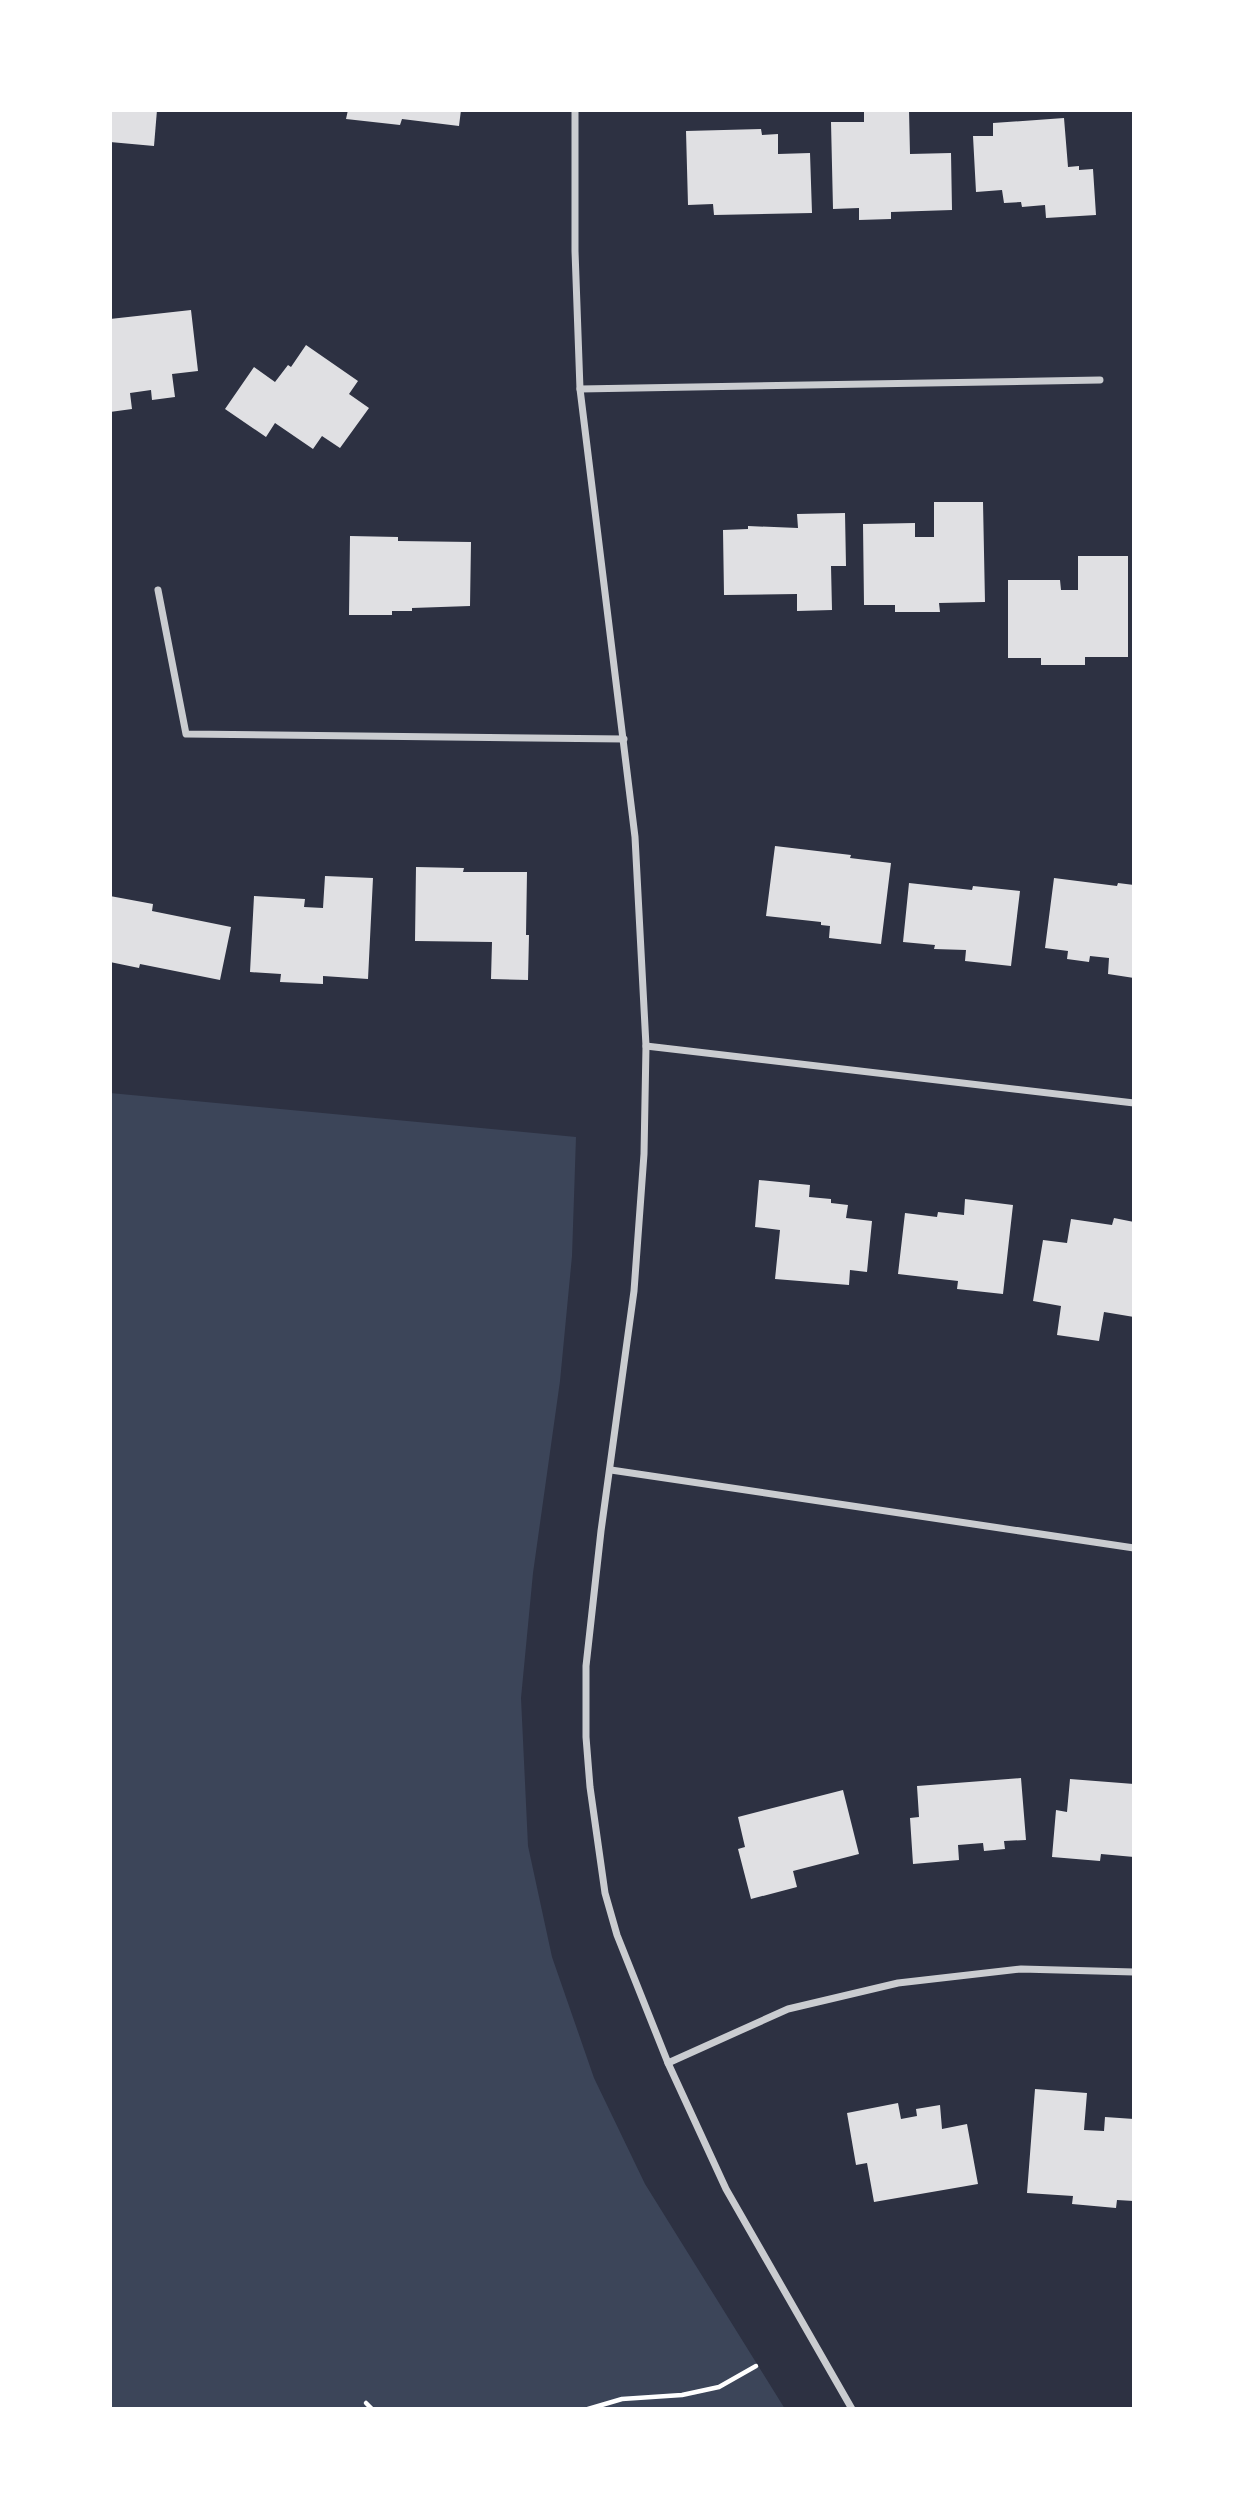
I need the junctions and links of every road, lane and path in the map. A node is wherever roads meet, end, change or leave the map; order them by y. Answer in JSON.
{"nodes":[{"id":1,"x":575,"y":110,"type":"edge"},
{"id":2,"x":1100,"y":380,"type":"dead end"},
{"id":3,"x":580,"y":389,"type":"junction"},
{"id":4,"x":159,"y":590,"type":"dead end"},
{"id":5,"x":624,"y":739,"type":"junction"},
{"id":6,"x":646,"y":1046,"type":"junction"},
{"id":7,"x":1134,"y":1103,"type":"edge"},
{"id":8,"x":611,"y":1470,"type":"junction"},
{"id":9,"x":1134,"y":1548,"type":"edge"},
{"id":10,"x":1134,"y":1972,"type":"edge"},
{"id":11,"x":668,"y":2063,"type":"junction"},
{"id":12,"x":756,"y":2366,"type":"dead end"},
{"id":13,"x":622,"y":2399,"type":"junction"},
{"id":14,"x":366,"y":2403,"type":"dead end"},
{"id":15,"x":372,"y":2409,"type":"edge"},
{"id":16,"x":588,"y":2409,"type":"edge"},
{"id":17,"x":624,"y":2409,"type":"edge"},
{"id":18,"x":852,"y":2409,"type":"edge"}],
"edges":[{"from":1,"to":3,"type":"street"},
{"from":2,"to":3,"type":"street"},
{"from":3,"to":5,"type":"street"},
{"from":4,"to":5,"type":"street"},
{"from":5,"to":6,"type":"street"},
{"from":6,"to":7,"type":"street"},
{"from":6,"to":8,"type":"street"},
{"from":8,"to":9,"type":"street"},
{"from":8,"to":11,"type":"street"},
{"from":10,"to":11,"type":"street"},
{"from":11,"to":18,"type":"street"},
{"from":12,"to":13,"type":"path"},
{"from":13,"to":16,"type":"path"},
{"from":13,"to":17,"type":"path"},
{"from":14,"to":15,"type":"path"}]}
